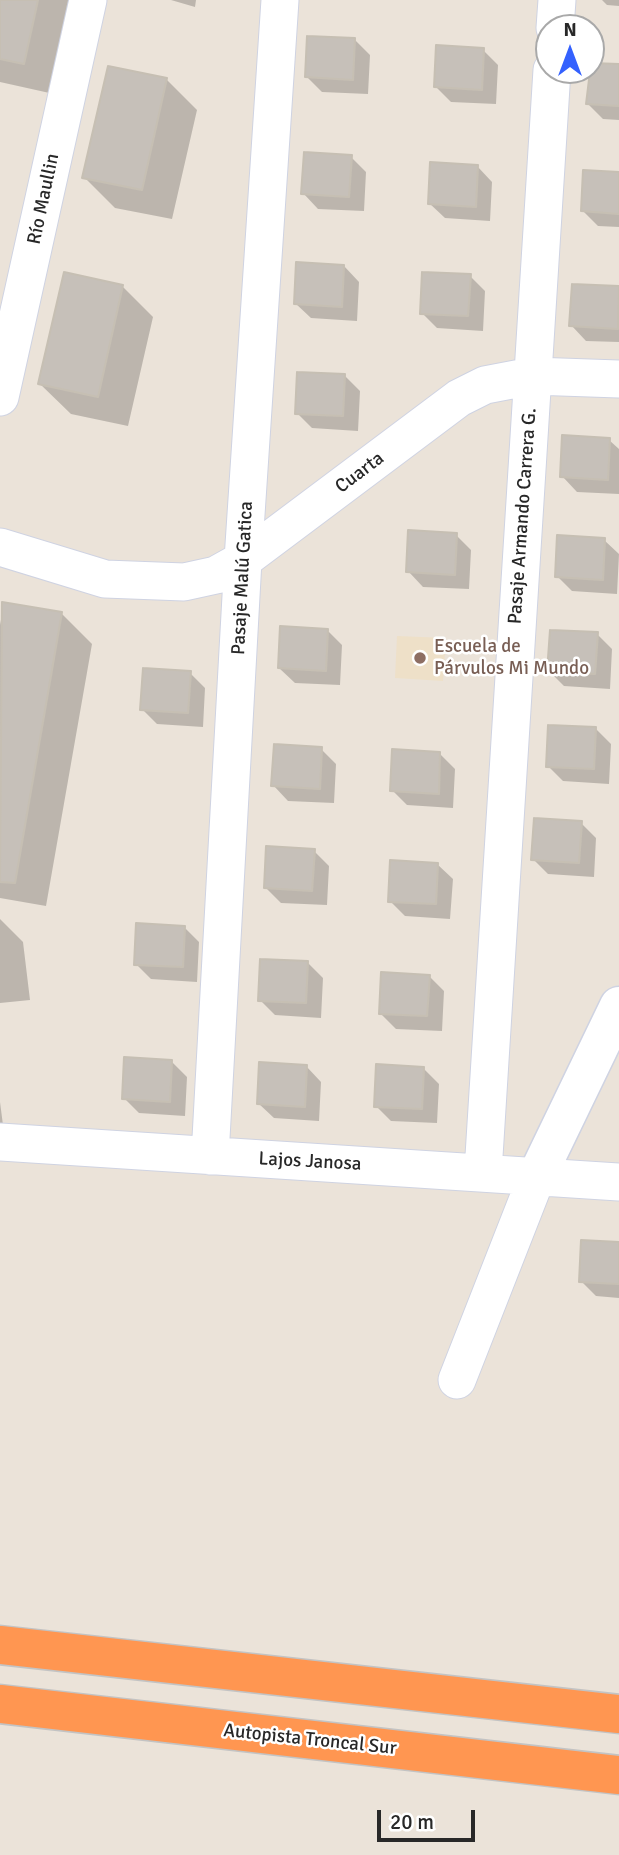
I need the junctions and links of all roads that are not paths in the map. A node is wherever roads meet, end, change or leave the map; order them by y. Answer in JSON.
{"nodes":[{"id":1,"x":88,"y":0,"type":"edge"},
{"id":2,"x":280,"y":0,"type":"edge"},
{"id":3,"x":551,"y":84,"type":"edge"},
{"id":4,"x":532,"y":376,"type":"junction"},
{"id":5,"x":619,"y":379,"type":"edge"},
{"id":6,"x":0,"y":397,"type":"edge"},
{"id":7,"x":0,"y":547,"type":"edge"},
{"id":8,"x":243,"y":560,"type":"junction"},
{"id":9,"x":619,"y":1006,"type":"edge"},
{"id":10,"x":0,"y":1142,"type":"edge"},
{"id":11,"x":210,"y":1156,"type":"junction"},
{"id":12,"x":482,"y":1172,"type":"junction"},
{"id":13,"x":537,"y":1176,"type":"junction"},
{"id":14,"x":619,"y":1182,"type":"edge"},
{"id":15,"x":457,"y":1380,"type":"dead end"},
{"id":16,"x":0,"y":1646,"type":"edge"},
{"id":17,"x":0,"y":1704,"type":"edge"},
{"id":18,"x":619,"y":1714,"type":"edge"},
{"id":19,"x":619,"y":1775,"type":"edge"}],
"edges":[{"from":1,"to":6,"type":"street","name":"Río Maullin"},
{"from":2,"to":8,"type":"street","name":"Pasaje Malú Gatica"},
{"from":3,"to":4,"type":"street","name":"Pasaje Armando Carrera G."},
{"from":4,"to":5,"type":"street","name":"Cuarta"},
{"from":4,"to":8,"type":"street","name":"Cuarta"},
{"from":4,"to":12,"type":"street","name":"Pasaje Armando Carrera G."},
{"from":7,"to":8,"type":"street","name":"Cuarta"},
{"from":8,"to":11,"type":"street","name":"Pasaje Malú Gatica"},
{"from":9,"to":13,"type":"street"},
{"from":10,"to":11,"type":"street","name":"Lajos Janosa"},
{"from":11,"to":12,"type":"street","name":"Lajos Janosa"},
{"from":12,"to":13,"type":"street","name":"Lajos Janosa"},
{"from":13,"to":14,"type":"street","name":"Lajos Janosa"},
{"from":13,"to":15,"type":"street"},
{"from":16,"to":18,"type":"highway"},
{"from":17,"to":19,"type":"highway","name":"Autopista Troncal Sur"}]}
